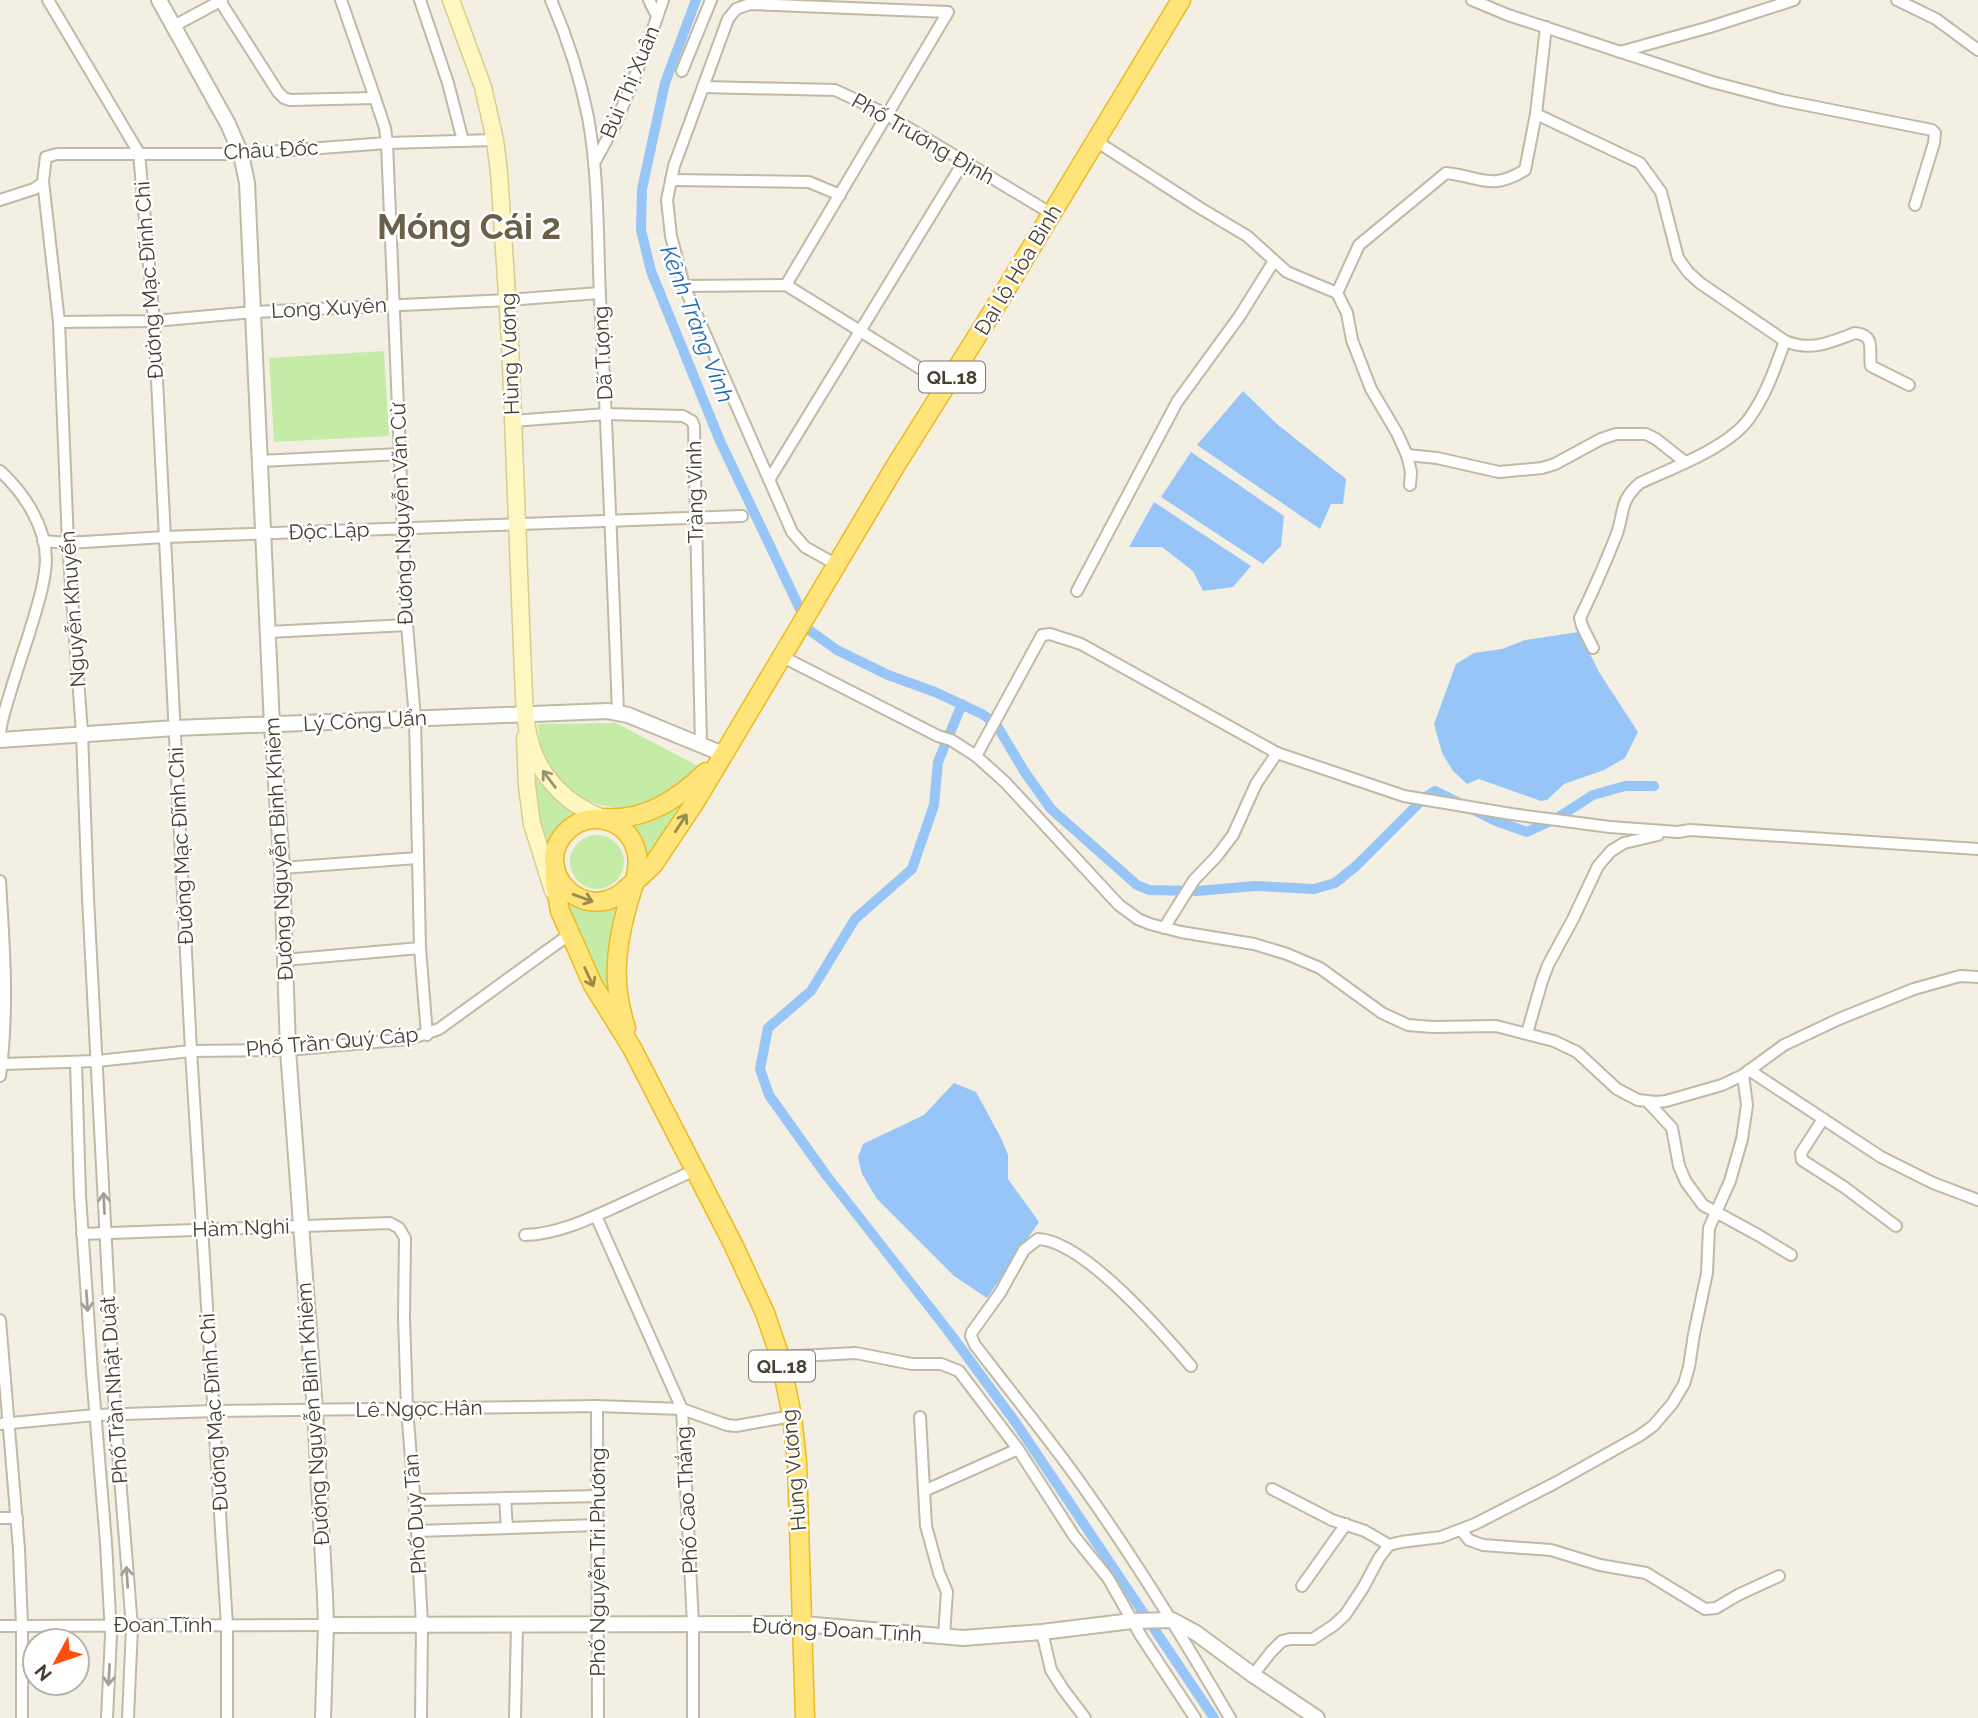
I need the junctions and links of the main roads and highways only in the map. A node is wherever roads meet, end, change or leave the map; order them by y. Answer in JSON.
{"nodes":[{"id":1,"x":451,"y":0,"type":"edge"},
{"id":2,"x":1181,"y":0,"type":"edge"},
{"id":3,"x":525,"y":715,"type":"junction"},
{"id":4,"x":723,"y":754,"type":"junction"},
{"id":5,"x":603,"y":818,"type":"junction"},
{"id":6,"x":535,"y":838,"type":"junction"},
{"id":7,"x":556,"y":874,"type":"junction"},
{"id":8,"x":636,"y":878,"type":"junction"},
{"id":9,"x":560,"y":911,"type":"junction"},
{"id":10,"x":621,"y":929,"type":"junction"},
{"id":11,"x":632,"y":1048,"type":"junction"},
{"id":12,"x":805,"y":1718,"type":"edge"}],
"edges":[{"from":1,"to":3,"type":"main road","name":"Hùng Vương"},
{"from":2,"to":4,"type":"highway","name":"Đại lộ Hòa Bình","number":"QL.18"},
{"from":5,"to":3,"type":"main road","one_way":true},
{"from":3,"to":6,"type":"main road"},
{"from":4,"to":5,"type":"highway"},
{"from":8,"to":4,"type":"highway","one_way":true},
{"from":5,"to":7,"type":"highway"},
{"from":5,"to":8,"type":"highway"},
{"from":6,"to":7,"type":"main road"},
{"from":6,"to":9,"type":"main road"},
{"from":7,"to":8,"type":"highway","one_way":true},
{"from":7,"to":9,"type":"highway"},
{"from":8,"to":10,"type":"highway"},
{"from":8,"to":10,"type":"highway"},
{"from":9,"to":11,"type":"highway","one_way":true},
{"from":10,"to":11,"type":"highway"},
{"from":11,"to":12,"type":"highway","name":"Hùng Vương","number":"QL.18"}]}
